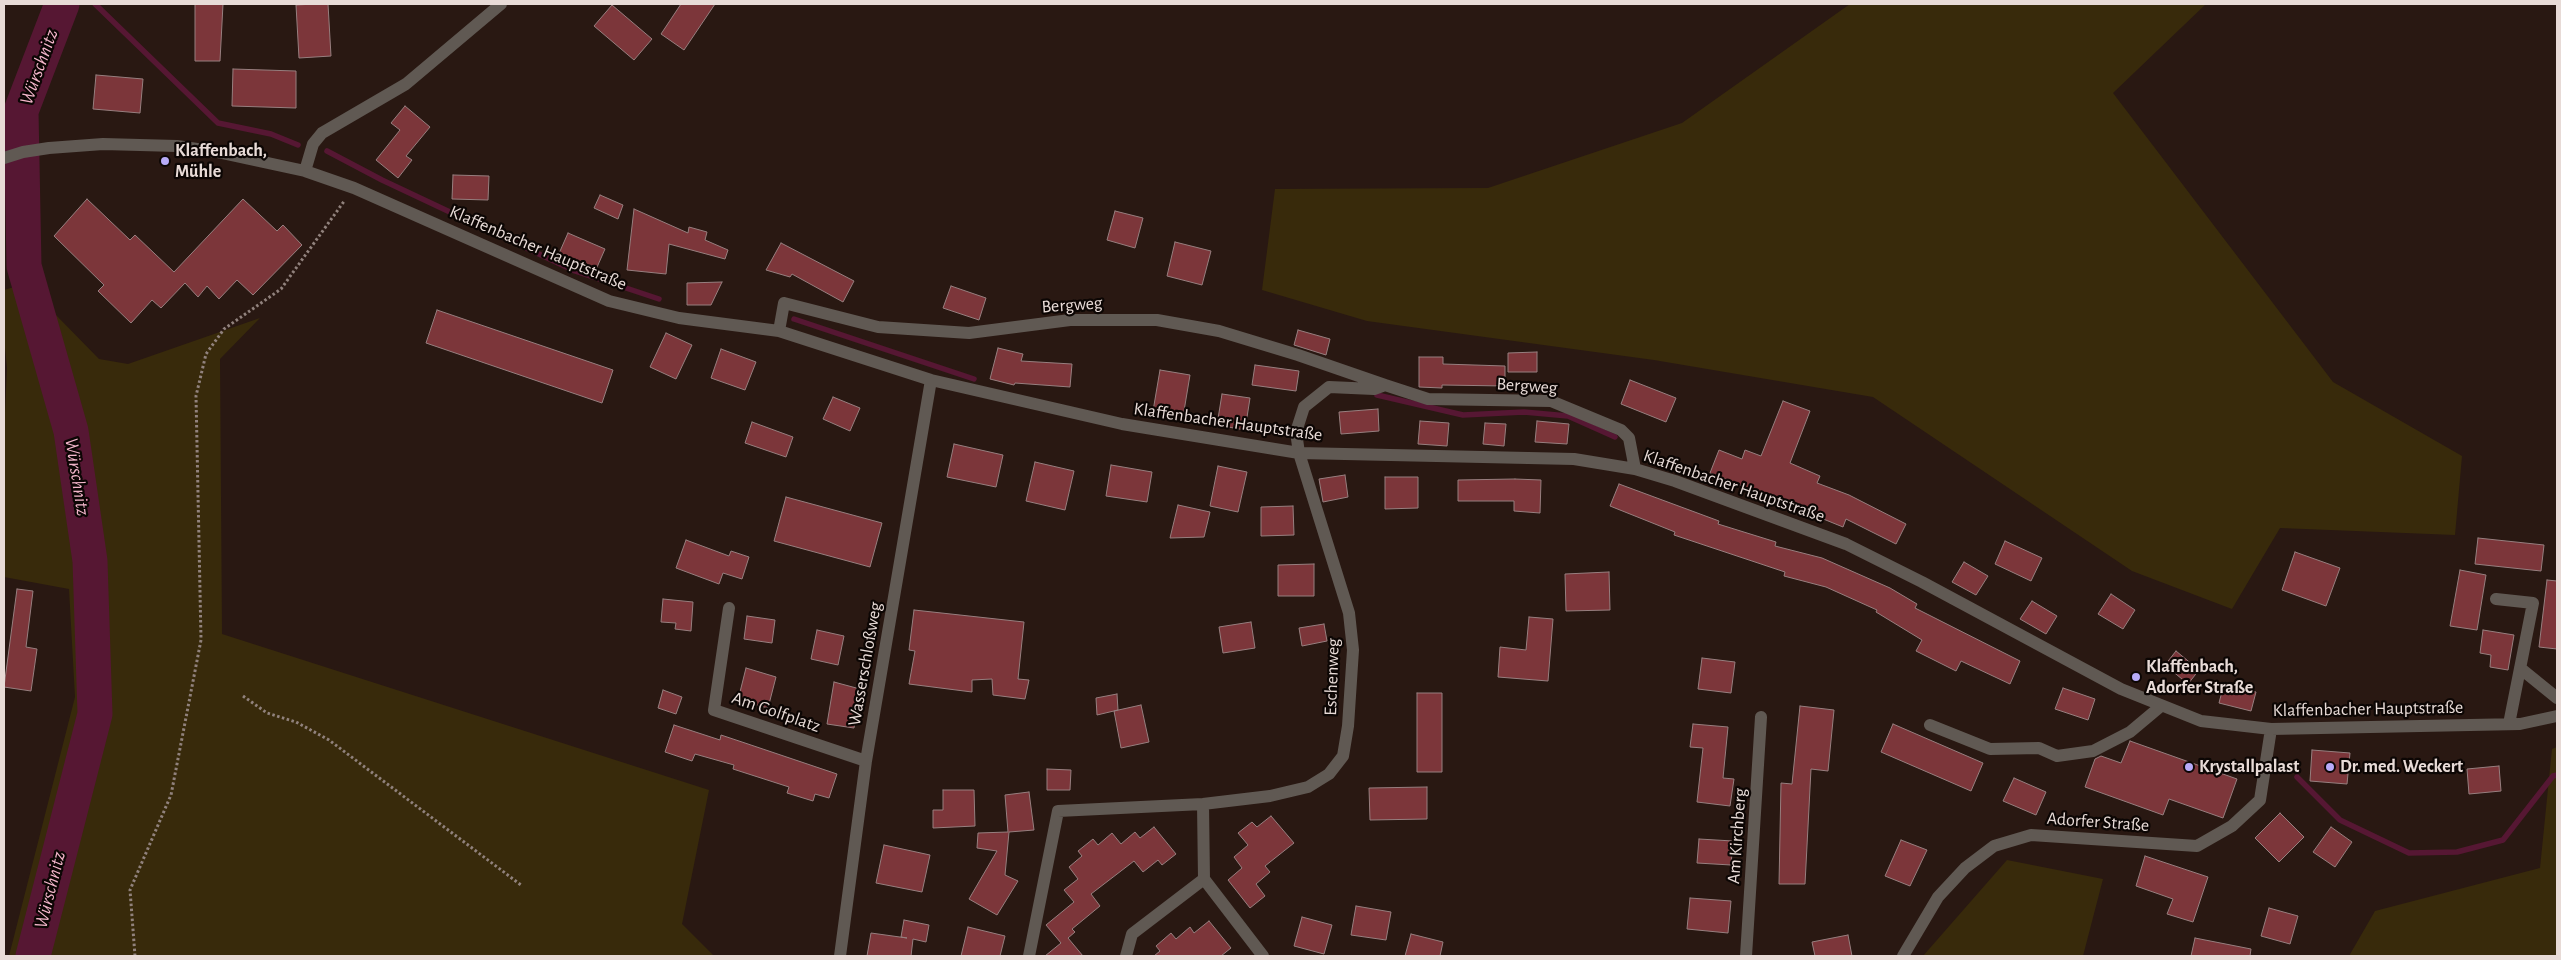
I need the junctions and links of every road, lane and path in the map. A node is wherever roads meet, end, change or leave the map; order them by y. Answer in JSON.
{"nodes":[{"id":1,"x":501,"y":4,"type":"edge"},
{"id":2,"x":4,"y":158,"type":"edge"},
{"id":3,"x":305,"y":171,"type":"junction"},
{"id":4,"x":354,"y":188,"type":"junction"},
{"id":5,"x":779,"y":331,"type":"junction"},
{"id":6,"x":931,"y":380,"type":"junction"},
{"id":7,"x":1385,"y":385,"type":"junction"},
{"id":8,"x":1299,"y":453,"type":"junction"},
{"id":9,"x":1635,"y":469,"type":"junction"},
{"id":10,"x":2496,"y":599,"type":"dead end"},
{"id":11,"x":729,"y":608,"type":"dead end"},
{"id":12,"x":2520,"y":668,"type":"junction"},
{"id":13,"x":243,"y":696,"type":"dead end"},
{"id":14,"x":2557,"y":698,"type":"edge"},
{"id":15,"x":2160,"y":706,"type":"junction"},
{"id":16,"x":2557,"y":716,"type":"edge"},
{"id":17,"x":1761,"y":717,"type":"dead end"},
{"id":18,"x":2509,"y":724,"type":"junction"},
{"id":19,"x":1930,"y":725,"type":"dead end"},
{"id":20,"x":2271,"y":729,"type":"junction"},
{"id":21,"x":866,"y":761,"type":"junction"},
{"id":22,"x":1203,"y":804,"type":"junction"},
{"id":23,"x":1204,"y":879,"type":"junction"},
{"id":24,"x":521,"y":885,"type":"dead end"},
{"id":25,"x":135,"y":956,"type":"edge"},
{"id":26,"x":840,"y":956,"type":"edge"},
{"id":27,"x":1029,"y":956,"type":"edge"},
{"id":28,"x":1126,"y":956,"type":"edge"},
{"id":29,"x":1263,"y":956,"type":"edge"},
{"id":30,"x":1746,"y":956,"type":"edge"},
{"id":31,"x":1903,"y":956,"type":"edge"}],
"edges":[{"from":1,"to":3,"type":"street"},
{"from":2,"to":3,"type":"street","name":"Klaffenbacher Hauptstraße"},
{"from":3,"to":4,"type":"street","name":"Klaffenbacher Hauptstraße"},
{"from":4,"to":5,"type":"street","name":"Klaffenbacher Hauptstraße"},
{"from":4,"to":25,"type":"path"},
{"from":5,"to":6,"type":"street","name":"Klaffenbacher Hauptstraße"},
{"from":5,"to":7,"type":"street","name":"Bergweg"},
{"from":6,"to":8,"type":"street","name":"Klaffenbacher Hauptstraße"},
{"from":6,"to":21,"type":"street","name":"Wasserschloßweg"},
{"from":7,"to":8,"type":"street","name":"Bergweg"},
{"from":7,"to":9,"type":"street","name":"Bergweg"},
{"from":8,"to":9,"type":"street","name":"Klaffenbacher Hauptstraße"},
{"from":8,"to":22,"type":"street","name":"Eschenweg"},
{"from":9,"to":15,"type":"street","name":"Klaffenbacher Hauptstraße"},
{"from":10,"to":12,"type":"street"},
{"from":11,"to":21,"type":"street","name":"Am Golfplatz"},
{"from":12,"to":14,"type":"street"},
{"from":12,"to":18,"type":"street"},
{"from":13,"to":24,"type":"path"},
{"from":15,"to":19,"type":"street"},
{"from":15,"to":20,"type":"street","name":"Klaffenbacher Hauptstraße"},
{"from":16,"to":18,"type":"street","name":"Klaffenbacher Hauptstraße"},
{"from":17,"to":30,"type":"street","name":"Am Kirchberg"},
{"from":18,"to":20,"type":"street","name":"Klaffenbacher Hauptstraße"},
{"from":20,"to":31,"type":"street","name":"Adorfer Straße"},
{"from":21,"to":26,"type":"street","name":"Wasserschloßweg"},
{"from":22,"to":23,"type":"street"},
{"from":22,"to":27,"type":"street","name":"Eschenweg"},
{"from":23,"to":28,"type":"street"},
{"from":23,"to":29,"type":"street"}]}
